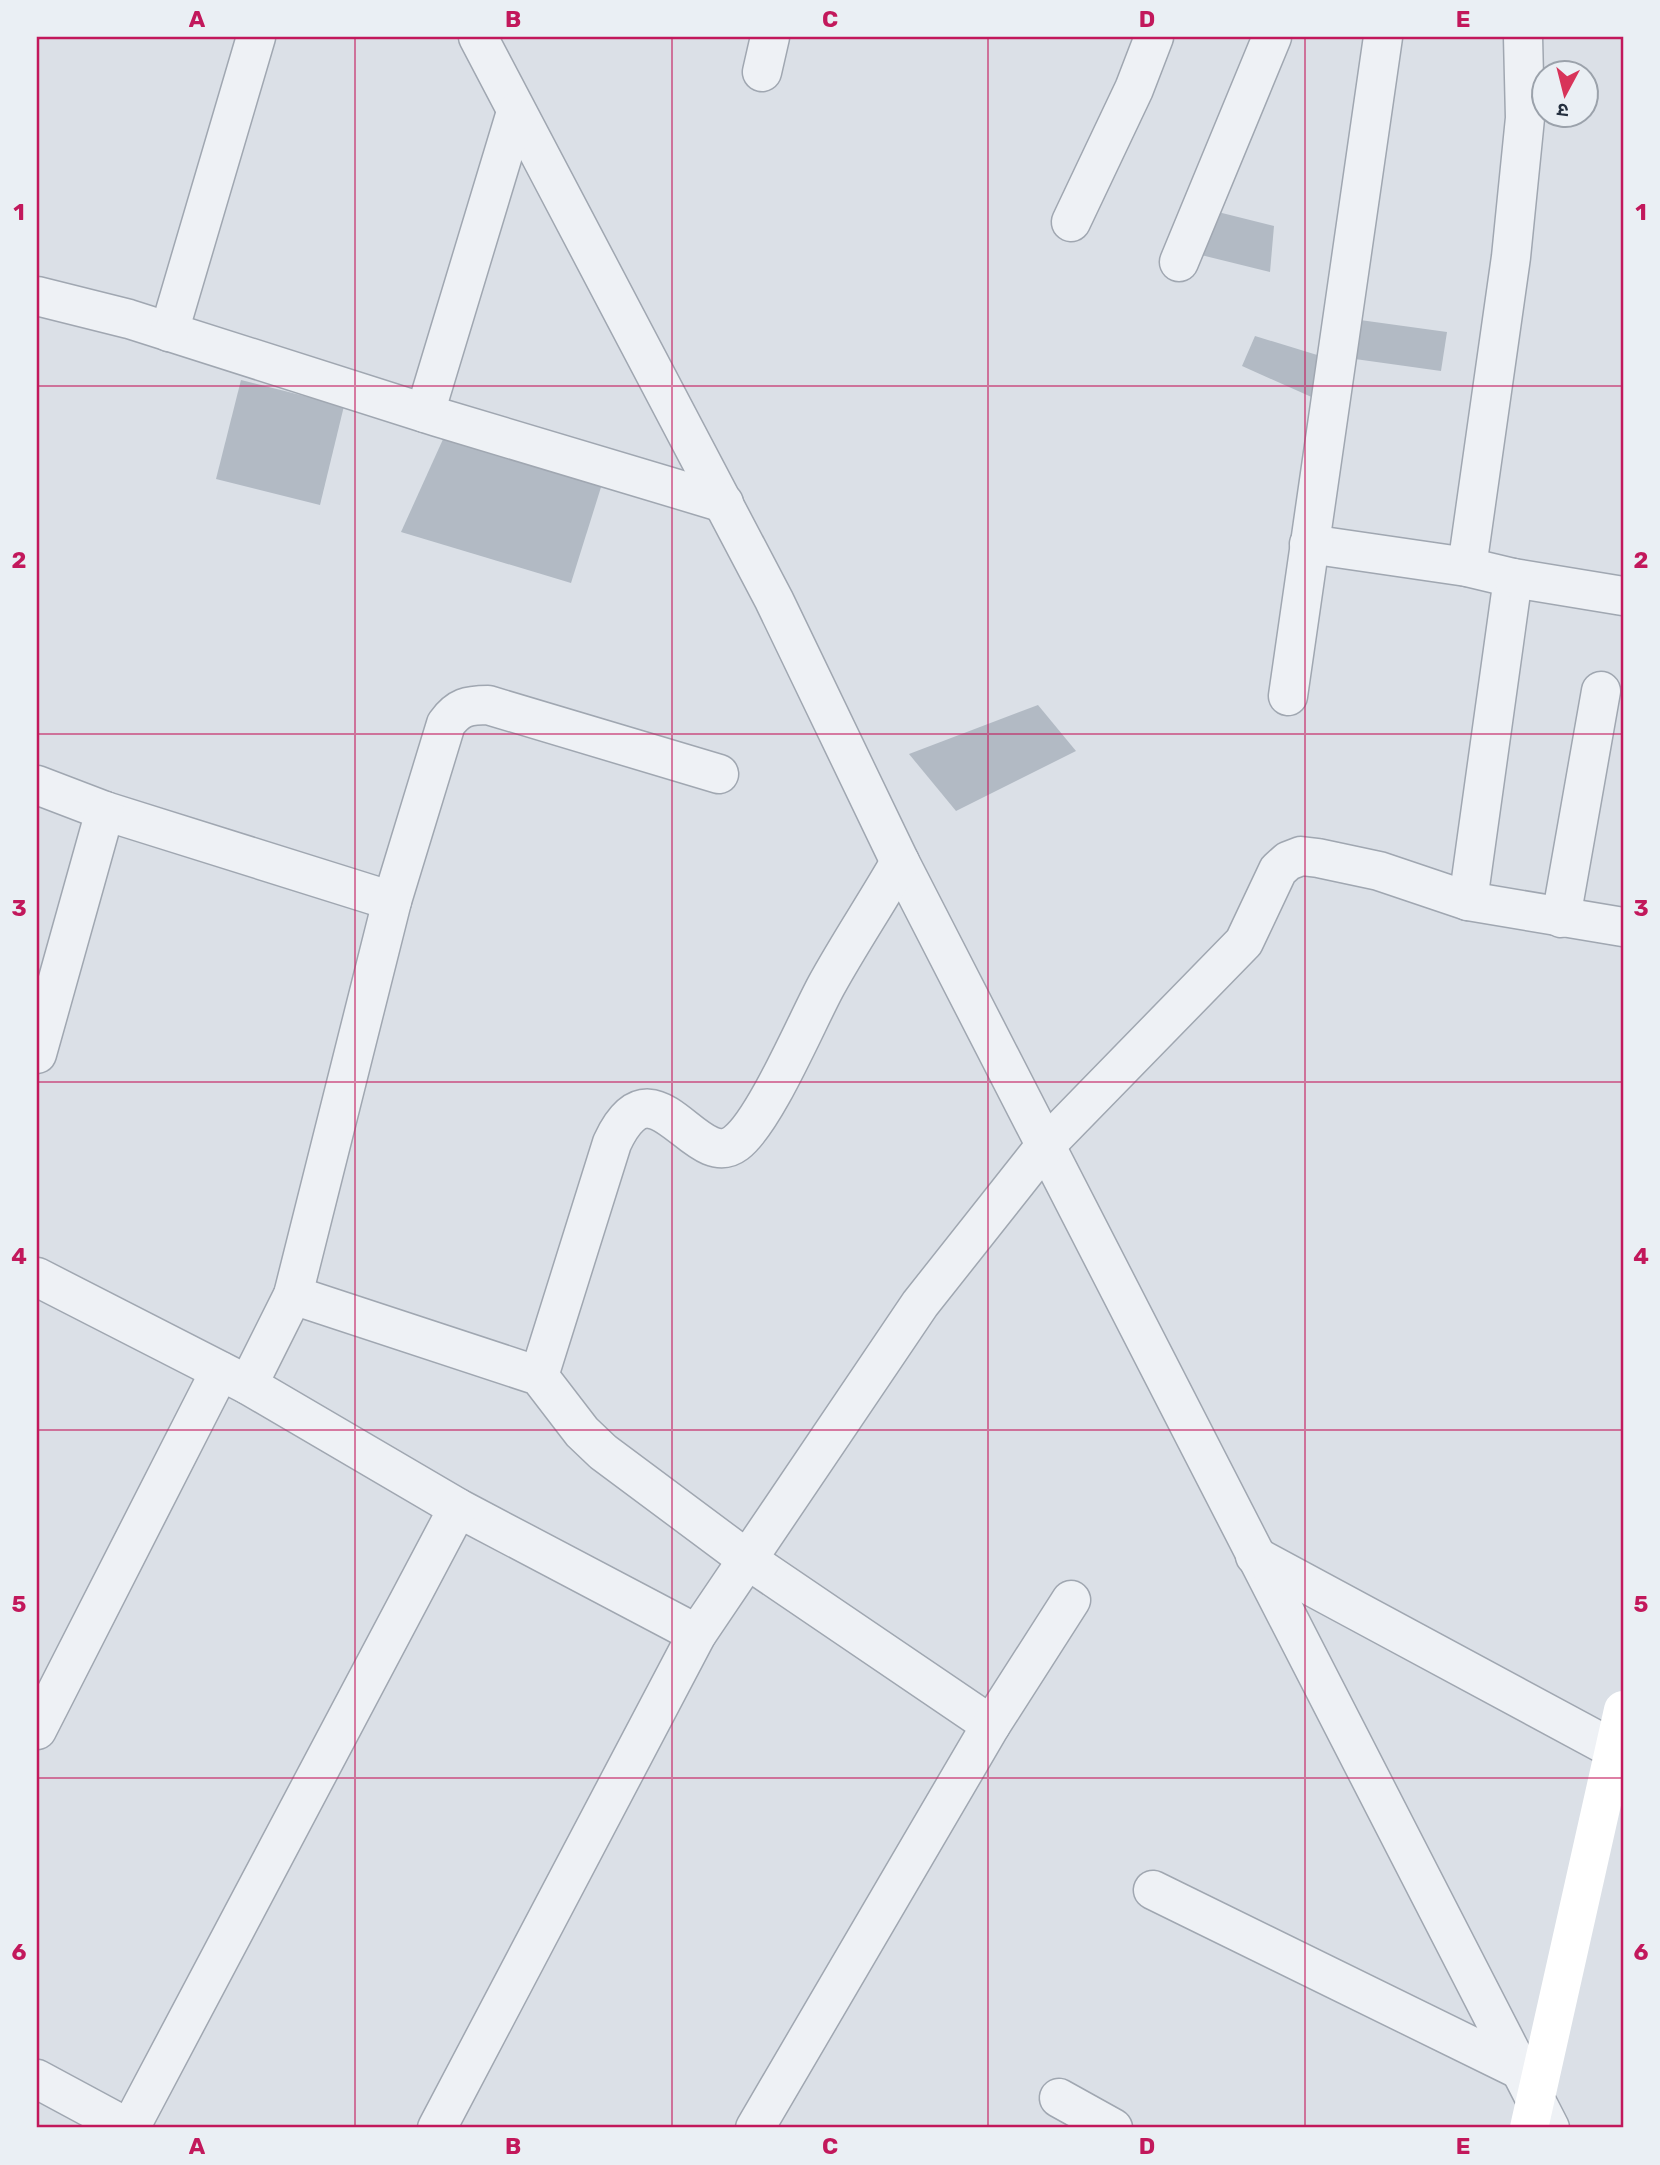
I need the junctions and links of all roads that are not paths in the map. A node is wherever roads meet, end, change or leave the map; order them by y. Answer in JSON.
{"nodes":[{"id":1,"x":256,"y":37,"type":"edge"},
{"id":2,"x":478,"y":37,"type":"edge"},
{"id":3,"x":1154,"y":37,"type":"edge"},
{"id":4,"x":1272,"y":37,"type":"edge"},
{"id":5,"x":1384,"y":37,"type":"edge"},
{"id":6,"x":1523,"y":37,"type":"edge"},
{"id":7,"x":516,"y":112,"type":"junction"},
{"id":8,"x":1071,"y":222,"type":"dead end"},
{"id":9,"x":1179,"y":262,"type":"dead end"},
{"id":10,"x":37,"y":296,"type":"edge"},
{"id":11,"x":169,"y":332,"type":"junction"},
{"id":12,"x":425,"y":413,"type":"junction"},
{"id":13,"x":724,"y":503,"type":"junction"},
{"id":14,"x":1308,"y":544,"type":"junction"},
{"id":15,"x":1467,"y":567,"type":"junction"},
{"id":16,"x":1513,"y":578,"type":"junction"},
{"id":17,"x":1623,"y":596,"type":"edge"},
{"id":18,"x":1601,"y":691,"type":"dead end"},
{"id":19,"x":1288,"y":695,"type":"dead end"},
{"id":20,"x":719,"y":774,"type":"dead end"},
{"id":21,"x":37,"y":785,"type":"edge"},
{"id":22,"x":105,"y":811,"type":"junction"},
{"id":23,"x":900,"y":863,"type":"junction"},
{"id":24,"x":392,"y":901,"type":"junction"},
{"id":25,"x":1468,"y":901,"type":"junction"},
{"id":26,"x":1561,"y":918,"type":"junction"},
{"id":27,"x":1623,"y":927,"type":"edge"},
{"id":28,"x":37,"y":1054,"type":"edge"},
{"id":29,"x":1045,"y":1146,"type":"junction"},
{"id":30,"x":37,"y":1277,"type":"edge"},
{"id":31,"x":293,"y":1295,"type":"junction"},
{"id":32,"x":539,"y":1376,"type":"junction"},
{"id":33,"x":234,"y":1378,"type":"junction"},
{"id":34,"x":458,"y":1508,"type":"junction"},
{"id":35,"x":1255,"y":1556,"type":"junction"},
{"id":36,"x":748,"y":1560,"type":"junction"},
{"id":37,"x":1071,"y":1600,"type":"dead end"},
{"id":38,"x":697,"y":1634,"type":"junction"},
{"id":39,"x":1623,"y":1710,"type":"edge"},
{"id":40,"x":991,"y":1725,"type":"junction"},
{"id":41,"x":37,"y":1730,"type":"edge"},
{"id":42,"x":1615,"y":1750,"type":"junction"},
{"id":43,"x":1614,"y":1796,"type":"edge"},
{"id":44,"x":1153,"y":1889,"type":"dead end"},
{"id":45,"x":37,"y":2080,"type":"edge"},
{"id":46,"x":1059,"y":2098,"type":"dead end"},
{"id":47,"x":1534,"y":2107,"type":"edge"},
{"id":48,"x":129,"y":2128,"type":"edge"},
{"id":49,"x":437,"y":2128,"type":"edge"},
{"id":50,"x":755,"y":2128,"type":"edge"},
{"id":51,"x":1113,"y":2128,"type":"edge"}],
"edges":[{"from":1,"to":11,"type":"street"},
{"from":2,"to":7,"type":"street"},
{"from":3,"to":8,"type":"street"},
{"from":4,"to":9,"type":"street"},
{"from":5,"to":14,"type":"street"},
{"from":6,"to":15,"type":"street"},
{"from":7,"to":12,"type":"street"},
{"from":7,"to":13,"type":"street"},
{"from":10,"to":11,"type":"street"},
{"from":11,"to":12,"type":"street"},
{"from":12,"to":13,"type":"street"},
{"from":13,"to":23,"type":"street"},
{"from":14,"to":15,"type":"street"},
{"from":14,"to":19,"type":"street"},
{"from":15,"to":16,"type":"street"},
{"from":16,"to":17,"type":"street"},
{"from":16,"to":25,"type":"street"},
{"from":18,"to":26,"type":"street"},
{"from":20,"to":24,"type":"street"},
{"from":21,"to":22,"type":"street"},
{"from":22,"to":24,"type":"street"},
{"from":22,"to":28,"type":"street"},
{"from":23,"to":29,"type":"street"},
{"from":23,"to":32,"type":"street"},
{"from":24,"to":31,"type":"street"},
{"from":25,"to":26,"type":"street"},
{"from":25,"to":29,"type":"street"},
{"from":26,"to":27,"type":"street"},
{"from":29,"to":35,"type":"street"},
{"from":29,"to":36,"type":"street"},
{"from":30,"to":33,"type":"street"},
{"from":31,"to":32,"type":"street"},
{"from":31,"to":33,"type":"street"},
{"from":32,"to":36,"type":"street"},
{"from":33,"to":34,"type":"street"},
{"from":33,"to":41,"type":"street"},
{"from":34,"to":38,"type":"street"},
{"from":34,"to":48,"type":"street"},
{"from":35,"to":42,"type":"street"},
{"from":35,"to":47,"type":"street"},
{"from":36,"to":38,"type":"street"},
{"from":36,"to":40,"type":"street"},
{"from":37,"to":40,"type":"street"},
{"from":38,"to":49,"type":"street"},
{"from":39,"to":42,"type":"street"},
{"from":40,"to":50,"type":"street"},
{"from":42,"to":43,"type":"street"},
{"from":43,"to":47,"type":"street"},
{"from":44,"to":47,"type":"street"},
{"from":45,"to":48,"type":"street"},
{"from":46,"to":51,"type":"street"}]}
